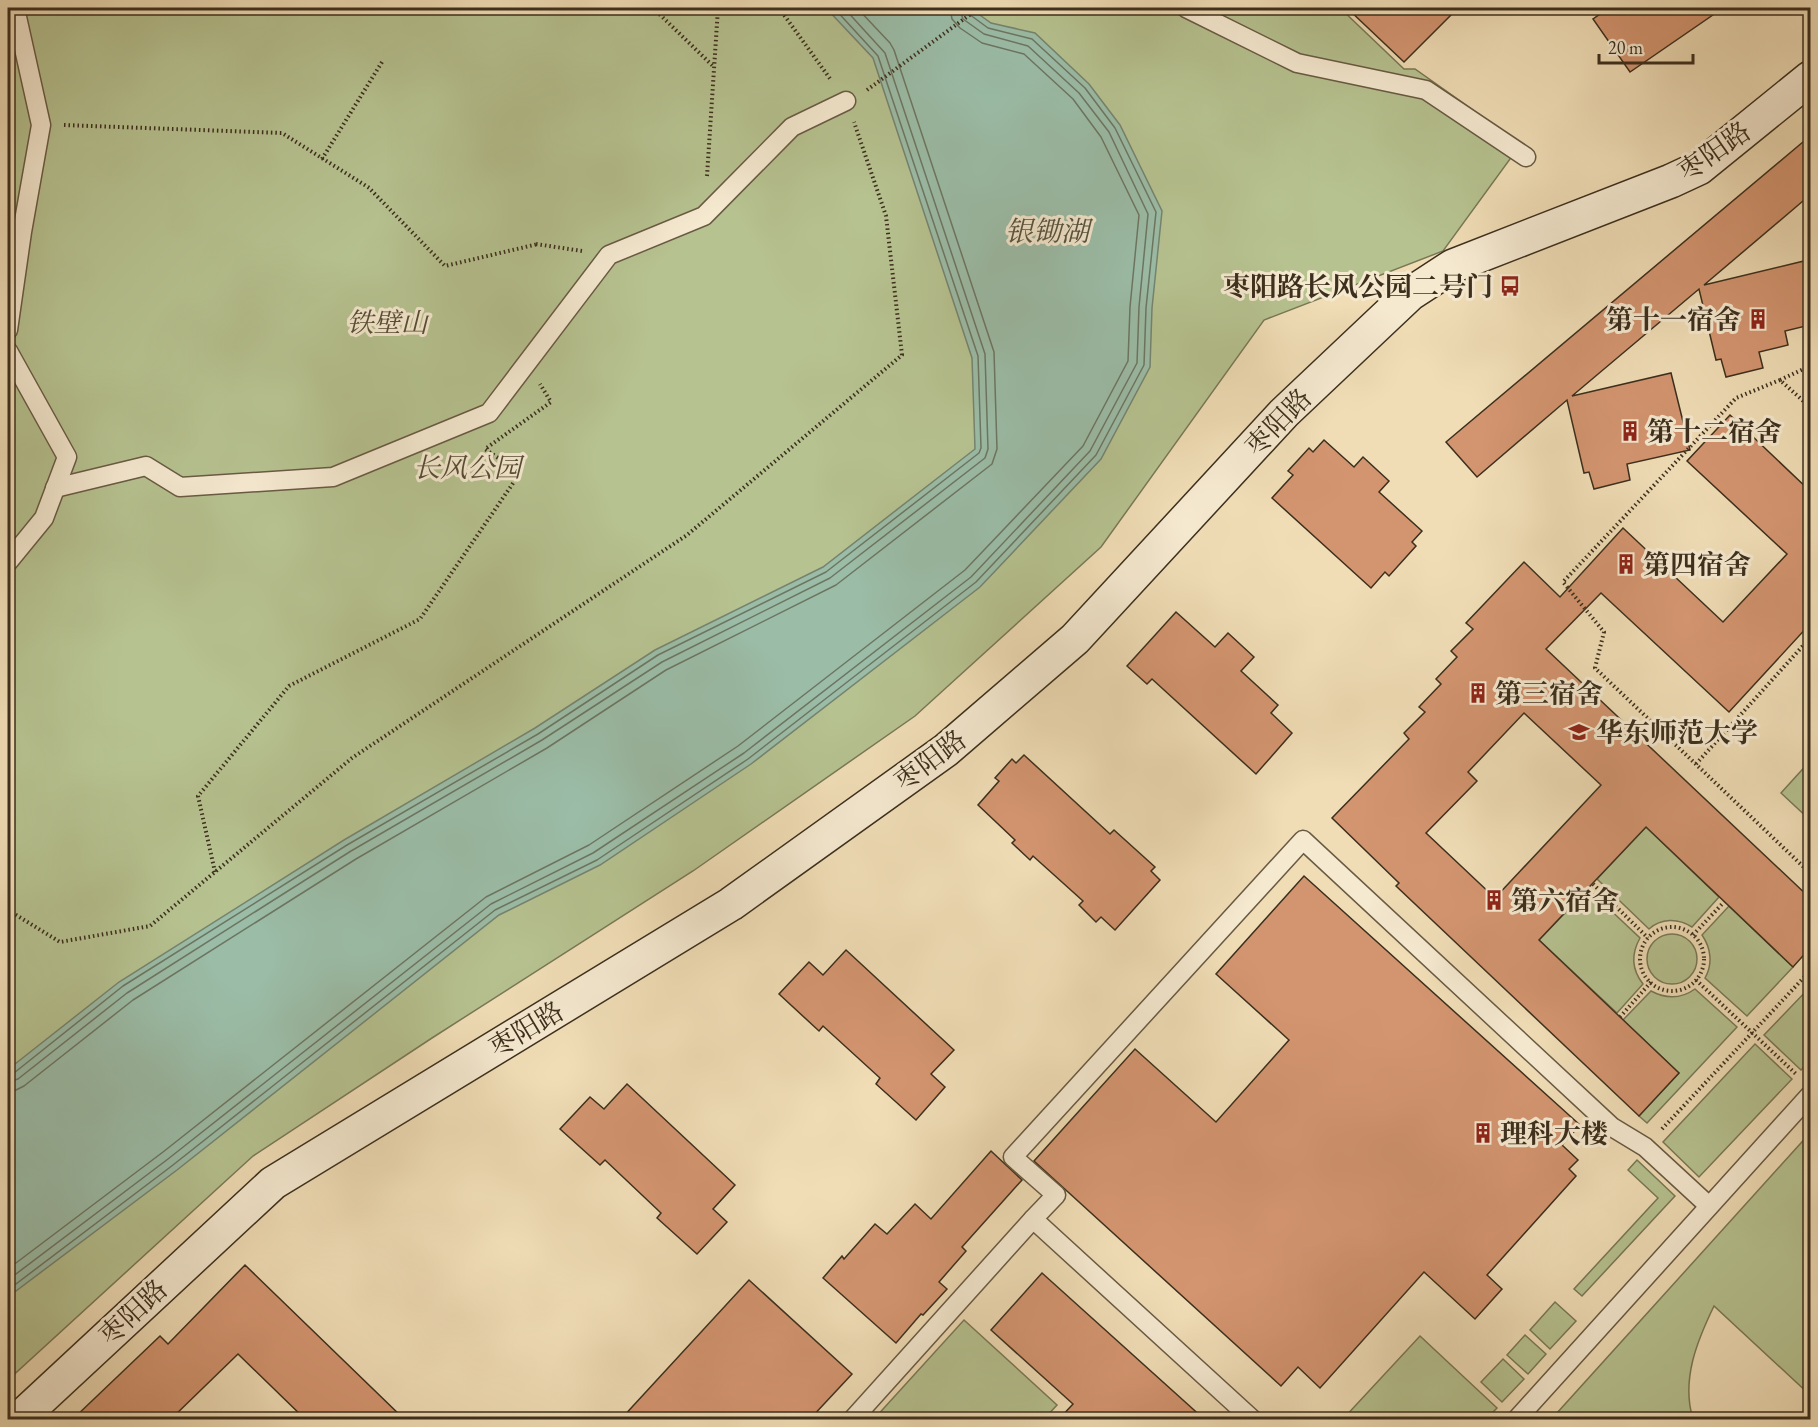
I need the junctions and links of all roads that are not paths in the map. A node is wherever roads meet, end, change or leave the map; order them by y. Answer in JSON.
{"nodes":[{"id":1,"x":15,"y":8,"type":"edge"},
{"id":2,"x":1186,"y":8,"type":"edge"},
{"id":3,"x":1810,"y":78,"type":"edge"},
{"id":4,"x":846,"y":101,"type":"road end"},
{"id":5,"x":1526,"y":157,"type":"dead end"},
{"id":6,"x":8,"y":330,"type":"edge"},
{"id":7,"x":8,"y":351,"type":"edge"},
{"id":8,"x":55,"y":488,"type":"junction"},
{"id":9,"x":8,"y":562,"type":"edge"},
{"id":10,"x":1806,"y":1087,"type":"edge"},
{"id":11,"x":1709,"y":1206,"type":"junction"},
{"id":12,"x":1033,"y":1219,"type":"junction"},
{"id":13,"x":18,"y":1419,"type":"edge"},
{"id":14,"x":852,"y":1419,"type":"edge"},
{"id":15,"x":1253,"y":1419,"type":"edge"},
{"id":16,"x":1516,"y":1419,"type":"edge"}],
"edges":[{"from":1,"to":6,"type":"lane"},
{"from":2,"to":5,"type":"lane"},
{"from":3,"to":13,"type":"street","name":"枣阳路"},
{"from":4,"to":8,"type":"lane"},
{"from":7,"to":8,"type":"lane"},
{"from":8,"to":9,"type":"lane"},
{"from":10,"to":11,"type":"lane"},
{"from":11,"to":12,"type":"lane"},
{"from":11,"to":16,"type":"lane"},
{"from":12,"to":14,"type":"lane"},
{"from":12,"to":15,"type":"lane"}]}
